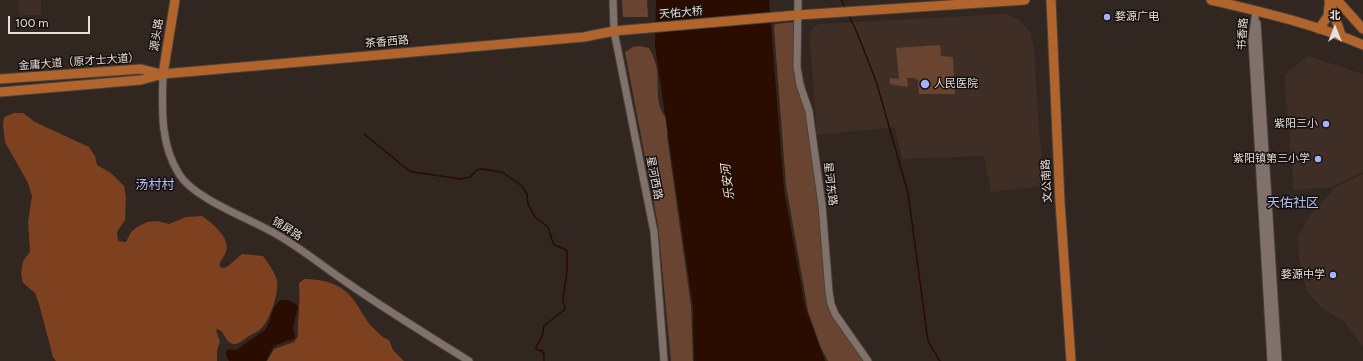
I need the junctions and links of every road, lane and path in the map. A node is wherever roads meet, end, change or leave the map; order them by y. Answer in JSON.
{"nodes":[{"id":1,"x":175,"y":0,"type":"edge"},
{"id":2,"x":613,"y":0,"type":"edge"},
{"id":3,"x":798,"y":0,"type":"edge"},
{"id":4,"x":1025,"y":0,"type":"edge"},
{"id":5,"x":1051,"y":0,"type":"edge"},
{"id":6,"x":1211,"y":0,"type":"edge"},
{"id":7,"x":1328,"y":0,"type":"edge"},
{"id":8,"x":1336,"y":0,"type":"edge"},
{"id":9,"x":1256,"y":11,"type":"junction"},
{"id":10,"x":798,"y":15,"type":"junction"},
{"id":11,"x":1319,"y":28,"type":"junction"},
{"id":12,"x":1363,"y":30,"type":"edge"},
{"id":13,"x":614,"y":31,"type":"junction"},
{"id":14,"x":1341,"y":35,"type":"junction"},
{"id":15,"x":1363,"y":45,"type":"edge"},
{"id":16,"x":163,"y":74,"type":"junction"},
{"id":17,"x":0,"y":80,"type":"edge"},
{"id":18,"x":0,"y":92,"type":"edge"},
{"id":19,"x":469,"y":361,"type":"edge"},
{"id":20,"x":664,"y":361,"type":"edge"},
{"id":21,"x":868,"y":361,"type":"edge"},
{"id":22,"x":1071,"y":361,"type":"edge"},
{"id":23,"x":1271,"y":361,"type":"edge"},
{"id":24,"x":1278,"y":361,"type":"edge"}],
"edges":[{"from":1,"to":16,"type":"main road","name":"源头路"},
{"from":2,"to":13,"type":"street","name":"星河西路"},
{"from":3,"to":10,"type":"street","name":"星河东路"},
{"from":4,"to":10,"type":"main road","name":"天佑大桥"},
{"from":5,"to":22,"type":"main road","name":"文公南路"},
{"from":6,"to":9,"type":"main road"},
{"from":7,"to":11,"type":"main road"},
{"from":7,"to":14,"type":"main road"},
{"from":8,"to":12,"type":"main road"},
{"from":8,"to":14,"type":"main road"},
{"from":9,"to":11,"type":"main road"},
{"from":9,"to":23,"type":"street","name":"书香路"},
{"from":9,"to":24,"type":"street","name":"书香路"},
{"from":10,"to":13,"type":"main road","name":"天佑大桥"},
{"from":10,"to":21,"type":"street","name":"星河东路"},
{"from":11,"to":14,"type":"main road"},
{"from":13,"to":16,"type":"main road","name":"茶香西路"},
{"from":13,"to":20,"type":"street","name":"星河西路"},
{"from":14,"to":15,"type":"main road"},
{"from":16,"to":17,"type":"main road","name":"金庸大道（原才士大道）"},
{"from":16,"to":18,"type":"main road","name":"金庸大道（原才士大道）"},
{"from":16,"to":19,"type":"street","name":"锦屏路"}]}
